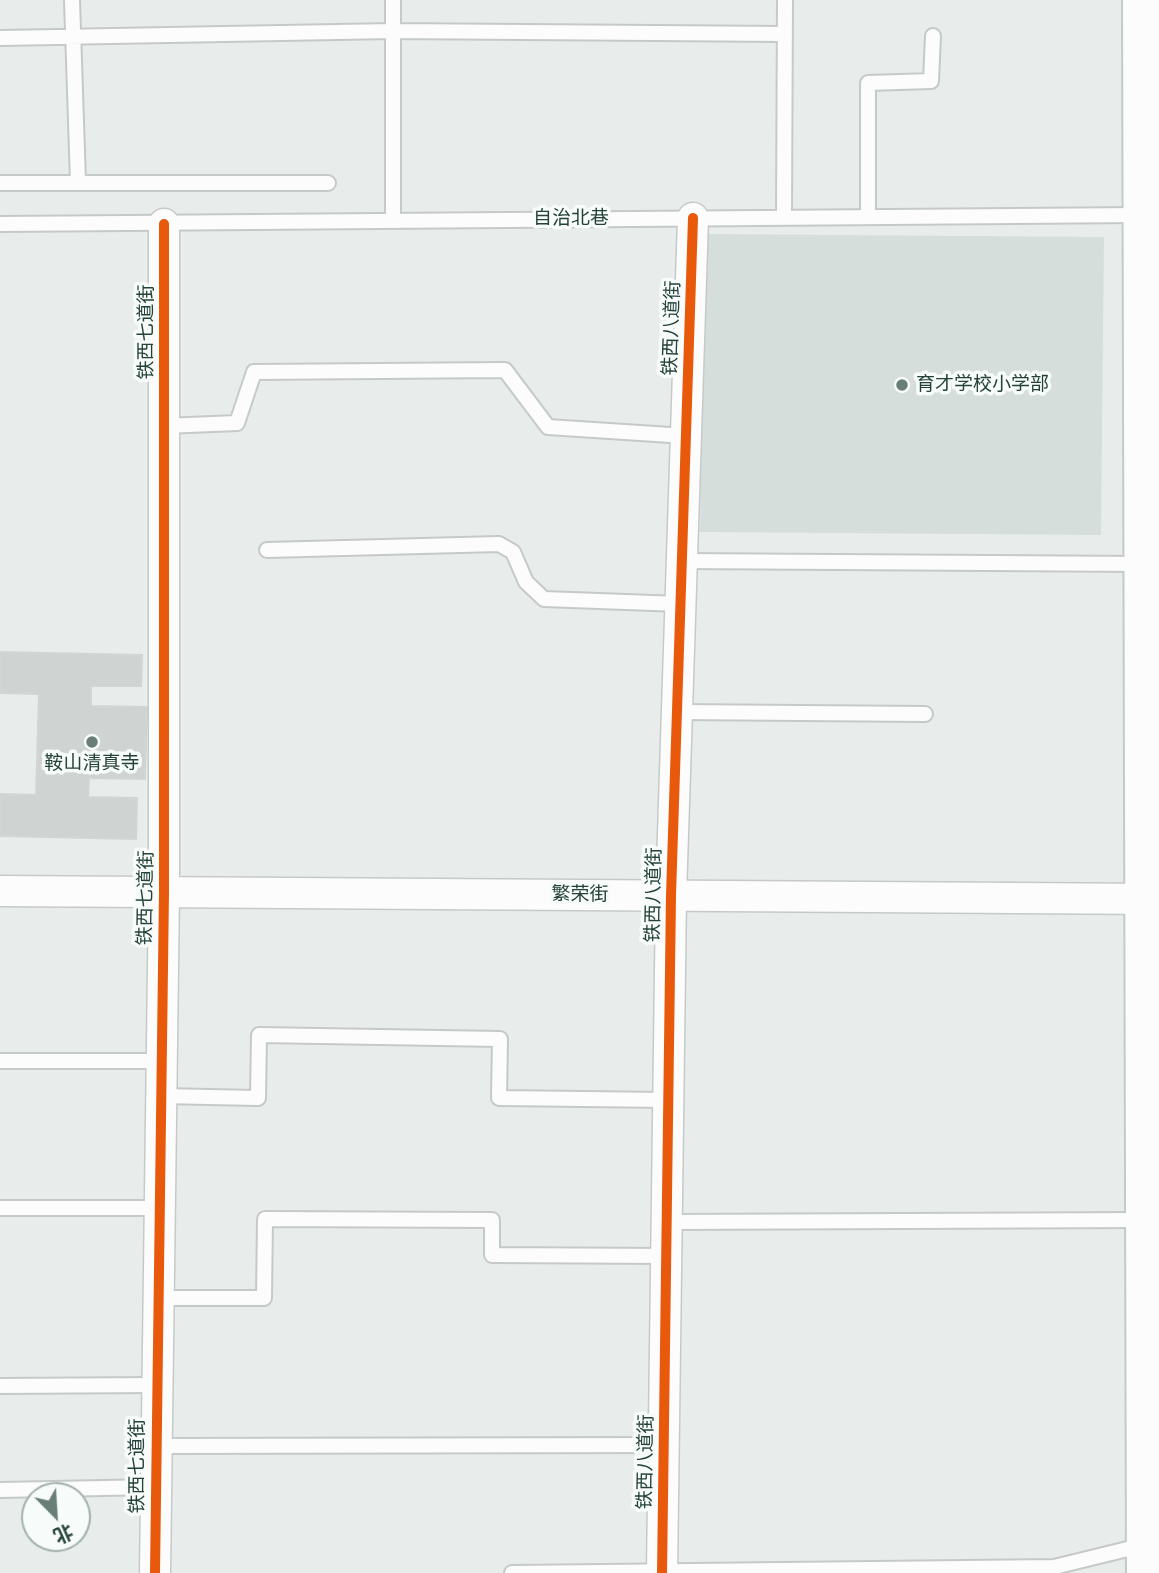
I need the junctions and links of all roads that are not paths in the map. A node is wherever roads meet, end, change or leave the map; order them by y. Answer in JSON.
{"nodes":[{"id":1,"x":72,"y":0,"type":"edge"},
{"id":2,"x":393,"y":0,"type":"edge"},
{"id":3,"x":785,"y":0,"type":"edge"},
{"id":4,"x":1142,"y":0,"type":"edge"},
{"id":5,"x":393,"y":31,"type":"junction"},
{"id":6,"x":785,"y":34,"type":"junction"},
{"id":7,"x":933,"y":36,"type":"dead end"},
{"id":8,"x":0,"y":38,"type":"edge"},
{"id":9,"x":73,"y":38,"type":"junction"},
{"id":10,"x":78,"y":182,"type":"junction"},
{"id":11,"x":0,"y":183,"type":"edge"},
{"id":12,"x":328,"y":183,"type":"dead end"},
{"id":13,"x":1143,"y":215,"type":"junction"},
{"id":14,"x":868,"y":217,"type":"junction"},
{"id":15,"x":693,"y":218,"type":"junction"},
{"id":16,"x":784,"y":218,"type":"junction"},
{"id":17,"x":393,"y":220,"type":"junction"},
{"id":18,"x":0,"y":224,"type":"edge"},
{"id":19,"x":164,"y":224,"type":"junction"},
{"id":20,"x":1151,"y":399,"type":"edge"},
{"id":21,"x":164,"y":426,"type":"junction"},
{"id":22,"x":686,"y":436,"type":"junction"},
{"id":23,"x":267,"y":550,"type":"dead end"},
{"id":24,"x":682,"y":561,"type":"junction"},
{"id":25,"x":1143,"y":565,"type":"junction"},
{"id":26,"x":680,"y":604,"type":"junction"},
{"id":27,"x":677,"y":712,"type":"junction"},
{"id":28,"x":925,"y":713,"type":"dead end"},
{"id":29,"x":0,"y":891,"type":"edge"},
{"id":30,"x":164,"y":892,"type":"junction"},
{"id":31,"x":671,"y":895,"type":"junction"},
{"id":32,"x":1152,"y":898,"type":"edge"},
{"id":33,"x":160,"y":1060,"type":"junction"},
{"id":34,"x":0,"y":1061,"type":"edge"},
{"id":35,"x":160,"y":1096,"type":"junction"},
{"id":36,"x":668,"y":1100,"type":"junction"},
{"id":37,"x":0,"y":1208,"type":"edge"},
{"id":38,"x":158,"y":1208,"type":"junction"},
{"id":39,"x":1145,"y":1220,"type":"junction"},
{"id":40,"x":667,"y":1222,"type":"junction"},
{"id":41,"x":666,"y":1256,"type":"junction"},
{"id":42,"x":157,"y":1298,"type":"junction"},
{"id":43,"x":156,"y":1385,"type":"junction"},
{"id":44,"x":0,"y":1386,"type":"edge"},
{"id":45,"x":155,"y":1446,"type":"junction"},
{"id":46,"x":664,"y":1446,"type":"junction"},
{"id":47,"x":155,"y":1487,"type":"junction"},
{"id":48,"x":0,"y":1490,"type":"edge"},
{"id":49,"x":1149,"y":1544,"type":"edge"},
{"id":50,"x":662,"y":1572,"type":"edge"},
{"id":51,"x":155,"y":1573,"type":"edge"},
{"id":52,"x":512,"y":1573,"type":"edge"}],
"edges":[{"from":1,"to":9,"type":"lane"},
{"from":2,"to":5,"type":"lane"},
{"from":3,"to":6,"type":"lane"},
{"from":4,"to":13,"type":"main road"},
{"from":5,"to":6,"type":"lane"},
{"from":5,"to":9,"type":"lane"},
{"from":5,"to":17,"type":"lane"},
{"from":6,"to":16,"type":"lane"},
{"from":7,"to":14,"type":"lane"},
{"from":8,"to":9,"type":"lane"},
{"from":9,"to":10,"type":"lane"},
{"from":10,"to":11,"type":"lane"},
{"from":10,"to":12,"type":"lane"},
{"from":13,"to":14,"type":"lane","name":"自治北巷"},
{"from":13,"to":20,"type":"main road"},
{"from":14,"to":16,"type":"lane","name":"自治北巷"},
{"from":15,"to":16,"type":"lane","name":"自治北巷"},
{"from":15,"to":17,"type":"lane","name":"自治北巷"},
{"from":15,"to":22,"type":"street","name":"铁西八道街"},
{"from":17,"to":19,"type":"lane","name":"自治北巷"},
{"from":18,"to":19,"type":"lane","name":"自治北巷"},
{"from":19,"to":21,"type":"street","name":"铁西七道街"},
{"from":20,"to":25,"type":"main road"},
{"from":21,"to":22,"type":"lane"},
{"from":21,"to":30,"type":"street","name":"铁西七道街"},
{"from":22,"to":24,"type":"street","name":"铁西八道街"},
{"from":23,"to":26,"type":"lane"},
{"from":24,"to":25,"type":"lane"},
{"from":24,"to":26,"type":"street","name":"铁西八道街"},
{"from":25,"to":32,"type":"main road"},
{"from":26,"to":27,"type":"street","name":"铁西八道街"},
{"from":27,"to":28,"type":"lane"},
{"from":27,"to":31,"type":"street","name":"铁西八道街"},
{"from":29,"to":30,"type":"street","name":"繁荣街"},
{"from":30,"to":31,"type":"street","name":"繁荣街"},
{"from":30,"to":33,"type":"street","name":"铁西七道街"},
{"from":31,"to":32,"type":"street","name":"繁荣街"},
{"from":31,"to":36,"type":"street","name":"铁西八道街"},
{"from":32,"to":39,"type":"main road"},
{"from":33,"to":34,"type":"lane"},
{"from":33,"to":35,"type":"street","name":"铁西七道街"},
{"from":35,"to":36,"type":"lane"},
{"from":35,"to":38,"type":"street","name":"铁西七道街"},
{"from":36,"to":40,"type":"street","name":"铁西八道街"},
{"from":37,"to":38,"type":"lane"},
{"from":38,"to":42,"type":"street","name":"铁西七道街"},
{"from":39,"to":40,"type":"lane"},
{"from":39,"to":49,"type":"main road"},
{"from":40,"to":41,"type":"street","name":"铁西八道街"},
{"from":41,"to":42,"type":"lane"},
{"from":41,"to":46,"type":"street","name":"铁西八道街"},
{"from":42,"to":43,"type":"street","name":"铁西七道街"},
{"from":43,"to":44,"type":"lane"},
{"from":43,"to":45,"type":"street","name":"铁西七道街"},
{"from":45,"to":46,"type":"lane"},
{"from":45,"to":47,"type":"street","name":"铁西七道街"},
{"from":46,"to":50,"type":"street","name":"铁西八道街"},
{"from":47,"to":48,"type":"lane"},
{"from":47,"to":51,"type":"street","name":"铁西七道街"},
{"from":49,"to":50,"type":"lane"},
{"from":50,"to":52,"type":"lane"}]}
